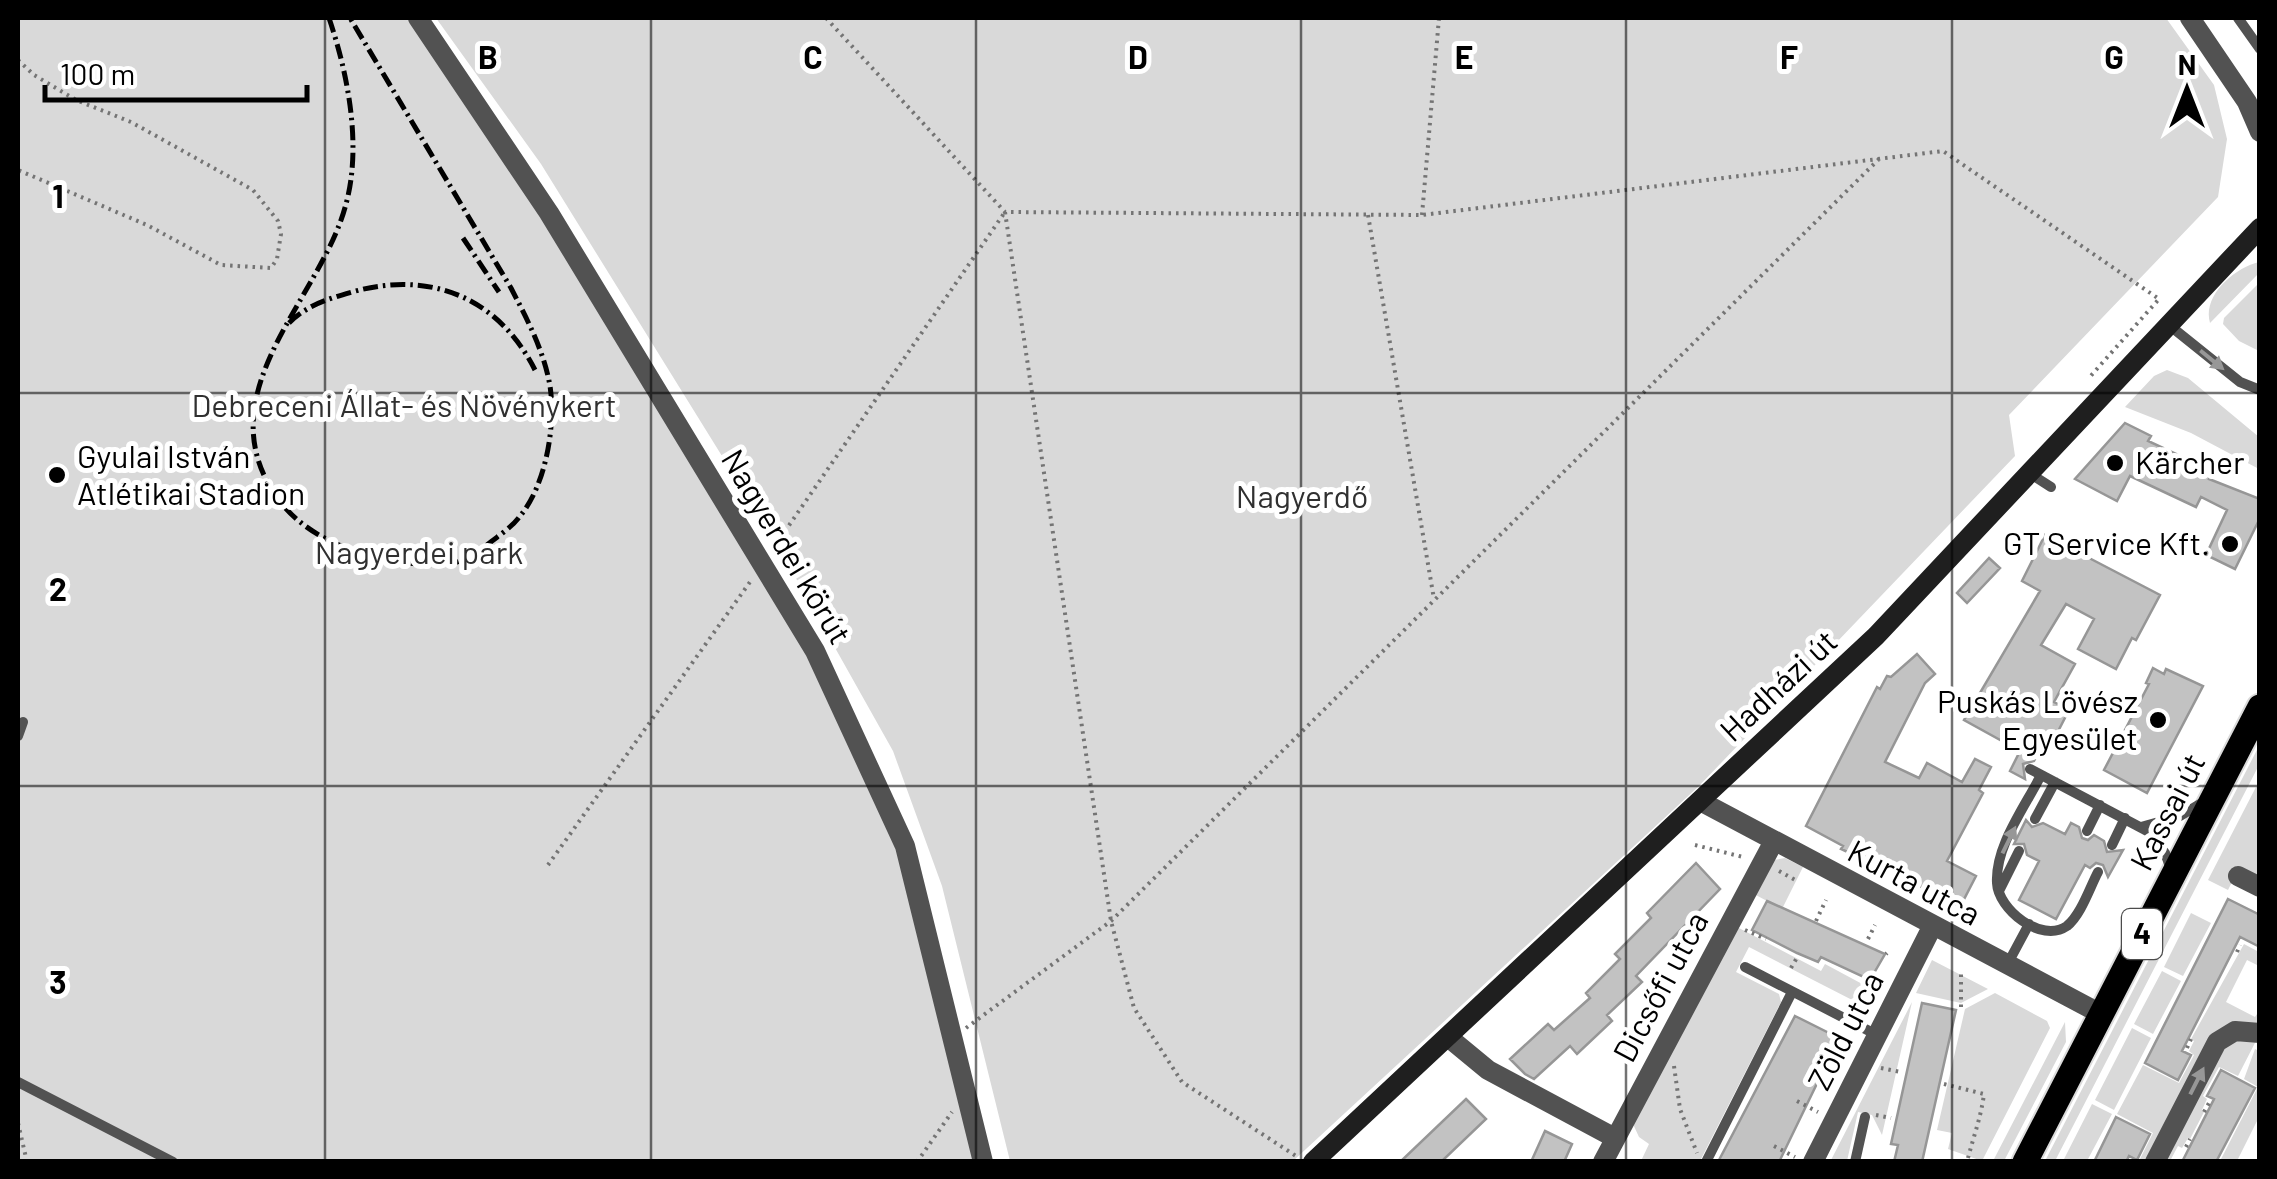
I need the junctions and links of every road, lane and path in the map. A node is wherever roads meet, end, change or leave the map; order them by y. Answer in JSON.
{"nodes":[{"id":1,"x":418,"y":18,"type":"edge"},
{"id":2,"x":826,"y":18,"type":"edge"},
{"id":3,"x":1439,"y":18,"type":"edge"},
{"id":4,"x":2190,"y":18,"type":"edge"},
{"id":5,"x":2238,"y":18,"type":"edge"},
{"id":6,"x":2260,"y":48,"type":"edge"},
{"id":7,"x":18,"y":60,"type":"edge"},
{"id":8,"x":2260,"y":132,"type":"edge"},
{"id":9,"x":1882,"y":157,"type":"junction"},
{"id":10,"x":18,"y":170,"type":"edge"},
{"id":11,"x":1005,"y":212,"type":"junction"},
{"id":12,"x":1368,"y":215,"type":"junction"},
{"id":13,"x":1422,"y":216,"type":"junction"},
{"id":14,"x":2260,"y":228,"type":"edge"},
{"id":15,"x":2168,"y":324,"type":"junction"},
{"id":16,"x":2088,"y":380,"type":"dead end"},
{"id":17,"x":2260,"y":390,"type":"edge"},
{"id":18,"x":2028,"y":472,"type":"junction"},
{"id":19,"x":2052,"y":488,"type":"dead end"},
{"id":20,"x":762,"y":564,"type":"junction"},
{"id":21,"x":1434,"y":600,"type":"junction"},
{"id":22,"x":2260,"y":706,"type":"edge"},
{"id":23,"x":23,"y":722,"type":"dead end"},
{"id":24,"x":18,"y":736,"type":"edge"},
{"id":25,"x":2030,"y":769,"type":"dead end"},
{"id":26,"x":2042,"y":775,"type":"junction"},
{"id":27,"x":2055,"y":782,"type":"junction"},
{"id":28,"x":2213,"y":796,"type":"junction"},
{"id":29,"x":1700,"y":801,"type":"junction"},
{"id":30,"x":2100,"y":805,"type":"junction"},
{"id":31,"x":2126,"y":818,"type":"junction"},
{"id":32,"x":2036,"y":819,"type":"dead end"},
{"id":33,"x":2141,"y":826,"type":"junction"},
{"id":34,"x":2086,"y":831,"type":"dead end"},
{"id":35,"x":1774,"y":842,"type":"junction"},
{"id":36,"x":2112,"y":845,"type":"dead end"},
{"id":37,"x":2019,"y":851,"type":"dead end"},
{"id":38,"x":548,"y":865,"type":"dead end"},
{"id":39,"x":2080,"y":874,"type":"dead end"},
{"id":40,"x":2172,"y":875,"type":"junction"},
{"id":41,"x":2238,"y":876,"type":"dead end"},
{"id":42,"x":2260,"y":887,"type":"edge"},
{"id":43,"x":1998,"y":892,"type":"junction"},
{"id":44,"x":1826,"y":900,"type":"dead end"},
{"id":45,"x":1111,"y":920,"type":"junction"},
{"id":46,"x":1816,"y":920,"type":"dead end"},
{"id":47,"x":2029,"y":924,"type":"junction"},
{"id":48,"x":1875,"y":925,"type":"dead end"},
{"id":49,"x":1932,"y":927,"type":"junction"},
{"id":50,"x":1868,"y":940,"type":"dead end"},
{"id":51,"x":2240,"y":945,"type":"dead end"},
{"id":52,"x":2236,"y":952,"type":"dead end"},
{"id":53,"x":1798,"y":956,"type":"dead end"},
{"id":54,"x":2006,"y":966,"type":"junction"},
{"id":55,"x":1745,"y":967,"type":"dead end"},
{"id":56,"x":1791,"y":968,"type":"dead end"},
{"id":57,"x":1961,"y":971,"type":"dead end"},
{"id":58,"x":1792,"y":992,"type":"junction"},
{"id":59,"x":1961,"y":1007,"type":"dead end"},
{"id":60,"x":2101,"y":1014,"type":"junction"},
{"id":61,"x":2260,"y":1033,"type":"edge"},
{"id":62,"x":1877,"y":1036,"type":"junction"},
{"id":63,"x":1448,"y":1037,"type":"junction"},
{"id":64,"x":952,"y":1038,"type":"junction"},
{"id":65,"x":1633,"y":1038,"type":"dead end"},
{"id":66,"x":2191,"y":1039,"type":"dead end"},
{"id":67,"x":2187,"y":1048,"type":"dead end"},
{"id":68,"x":1658,"y":1055,"type":"junction"},
{"id":69,"x":1820,"y":1057,"type":"dead end"},
{"id":70,"x":1874,"y":1066,"type":"dead end"},
{"id":71,"x":1841,"y":1068,"type":"dead end"},
{"id":72,"x":1901,"y":1072,"type":"dead end"},
{"id":73,"x":18,"y":1082,"type":"edge"},
{"id":74,"x":1944,"y":1084,"type":"dead end"},
{"id":75,"x":966,"y":1092,"type":"junction"},
{"id":76,"x":1797,"y":1101,"type":"dead end"},
{"id":77,"x":2209,"y":1103,"type":"dead end"},
{"id":78,"x":1818,"y":1112,"type":"dead end"},
{"id":79,"x":2204,"y":1112,"type":"dead end"},
{"id":80,"x":1865,"y":1117,"type":"dead end"},
{"id":81,"x":18,"y":1123,"type":"edge"},
{"id":82,"x":1615,"y":1138,"type":"junction"},
{"id":83,"x":2190,"y":1139,"type":"dead end"},
{"id":84,"x":1774,"y":1146,"type":"dead end"},
{"id":85,"x":2186,"y":1146,"type":"dead end"},
{"id":86,"x":1968,"y":1158,"type":"dead end"},
{"id":87,"x":1804,"y":1159,"type":"edge"},
{"id":88,"x":1706,"y":1160,"type":"edge"},
{"id":89,"x":27,"y":1162,"type":"edge"},
{"id":90,"x":172,"y":1162,"type":"edge"},
{"id":91,"x":917,"y":1162,"type":"edge"},
{"id":92,"x":983,"y":1162,"type":"edge"},
{"id":93,"x":1304,"y":1162,"type":"edge"},
{"id":94,"x":1313,"y":1162,"type":"edge"},
{"id":95,"x":1603,"y":1162,"type":"edge"},
{"id":96,"x":1855,"y":1162,"type":"edge"},
{"id":97,"x":2025,"y":1162,"type":"edge"},
{"id":98,"x":2155,"y":1162,"type":"edge"}],
"edges":[{"from":1,"to":20,"type":"street","name":"Nagyerdei körút"},
{"from":2,"to":11,"type":"path"},
{"from":3,"to":13,"type":"path"},
{"from":4,"to":8,"type":"street"},
{"from":5,"to":6,"type":"lane"},
{"from":7,"to":10,"type":"path"},
{"from":9,"to":13,"type":"path"},
{"from":9,"to":16,"type":"path"},
{"from":9,"to":21,"type":"path"},
{"from":11,"to":12,"type":"path"},
{"from":11,"to":20,"type":"path"},
{"from":11,"to":45,"type":"path"},
{"from":12,"to":13,"type":"path"},
{"from":12,"to":21,"type":"path"},
{"from":14,"to":15,"type":"street","name":"Hadházi út"},
{"from":15,"to":17,"type":"lane","one_way":true},
{"from":15,"to":18,"type":"street","name":"Hadházi út"},
{"from":18,"to":19,"type":"lane"},
{"from":18,"to":29,"type":"street","name":"Hadházi út"},
{"from":20,"to":38,"type":"path"},
{"from":20,"to":64,"type":"street","name":"Nagyerdei körút"},
{"from":21,"to":45,"type":"path"},
{"from":22,"to":28,"type":"main road","name":"Kassai út","number":"4"},
{"from":23,"to":24,"type":"lane"},
{"from":25,"to":26,"type":"lane"},
{"from":26,"to":27,"type":"lane"},
{"from":43,"to":26,"type":"lane","one_way":true},
{"from":27,"to":30,"type":"lane"},
{"from":27,"to":32,"type":"lane"},
{"from":28,"to":33,"type":"lane"},
{"from":28,"to":40,"type":"main road","name":"Kassai út","number":"4"},
{"from":29,"to":35,"type":"street","name":"Kurta utca"},
{"from":29,"to":63,"type":"street","name":"Hadházi út"},
{"from":30,"to":31,"type":"lane"},
{"from":30,"to":34,"type":"lane"},
{"from":31,"to":33,"type":"lane"},
{"from":31,"to":36,"type":"lane"},
{"from":33,"to":40,"type":"lane"},
{"from":35,"to":49,"type":"street","name":"Kurta utca"},
{"from":35,"to":68,"type":"street","name":"Dicsőfi utca"},
{"from":37,"to":43,"type":"lane"},
{"from":39,"to":47,"type":"lane"},
{"from":40,"to":60,"type":"main road","name":"Kassai út","number":"4"},
{"from":41,"to":42,"type":"street"},
{"from":43,"to":47,"type":"lane"},
{"from":44,"to":46,"type":"path"},
{"from":45,"to":64,"type":"path"},
{"from":45,"to":93,"type":"path"},
{"from":47,"to":54,"type":"lane"},
{"from":48,"to":50,"type":"path"},
{"from":49,"to":54,"type":"street","name":"Kurta utca"},
{"from":49,"to":62,"type":"street","name":"Zöld utca"},
{"from":51,"to":52,"type":"path"},
{"from":53,"to":56,"type":"path"},
{"from":54,"to":60,"type":"street","name":"Kurta utca"},
{"from":55,"to":58,"type":"lane"},
{"from":57,"to":59,"type":"path"},
{"from":58,"to":62,"type":"lane"},
{"from":58,"to":88,"type":"lane"},
{"from":60,"to":97,"type":"main road","name":"Kassai út","number":"4"},
{"from":98,"to":61,"type":"street","one_way":true},
{"from":62,"to":87,"type":"street","name":"Zöld utca"},
{"from":63,"to":82,"type":"street"},
{"from":63,"to":94,"type":"street","name":"Hadházi út"},
{"from":64,"to":75,"type":"street","name":"Nagyerdei körút"},
{"from":65,"to":68,"type":"path"},
{"from":66,"to":67,"type":"path"},
{"from":68,"to":82,"type":"street","name":"Dicsőfi utca"},
{"from":68,"to":88,"type":"path"},
{"from":69,"to":71,"type":"path"},
{"from":70,"to":72,"type":"path"},
{"from":73,"to":90,"type":"lane"},
{"from":74,"to":86,"type":"path"},
{"from":75,"to":91,"type":"path"},
{"from":75,"to":92,"type":"street","name":"Nagyerdei körút"},
{"from":76,"to":78,"type":"path"},
{"from":77,"to":79,"type":"path"},
{"from":80,"to":96,"type":"lane"},
{"from":81,"to":89,"type":"path"},
{"from":82,"to":95,"type":"street","name":"Dicsőfi utca"},
{"from":83,"to":85,"type":"path"},
{"from":84,"to":87,"type":"path"}]}
